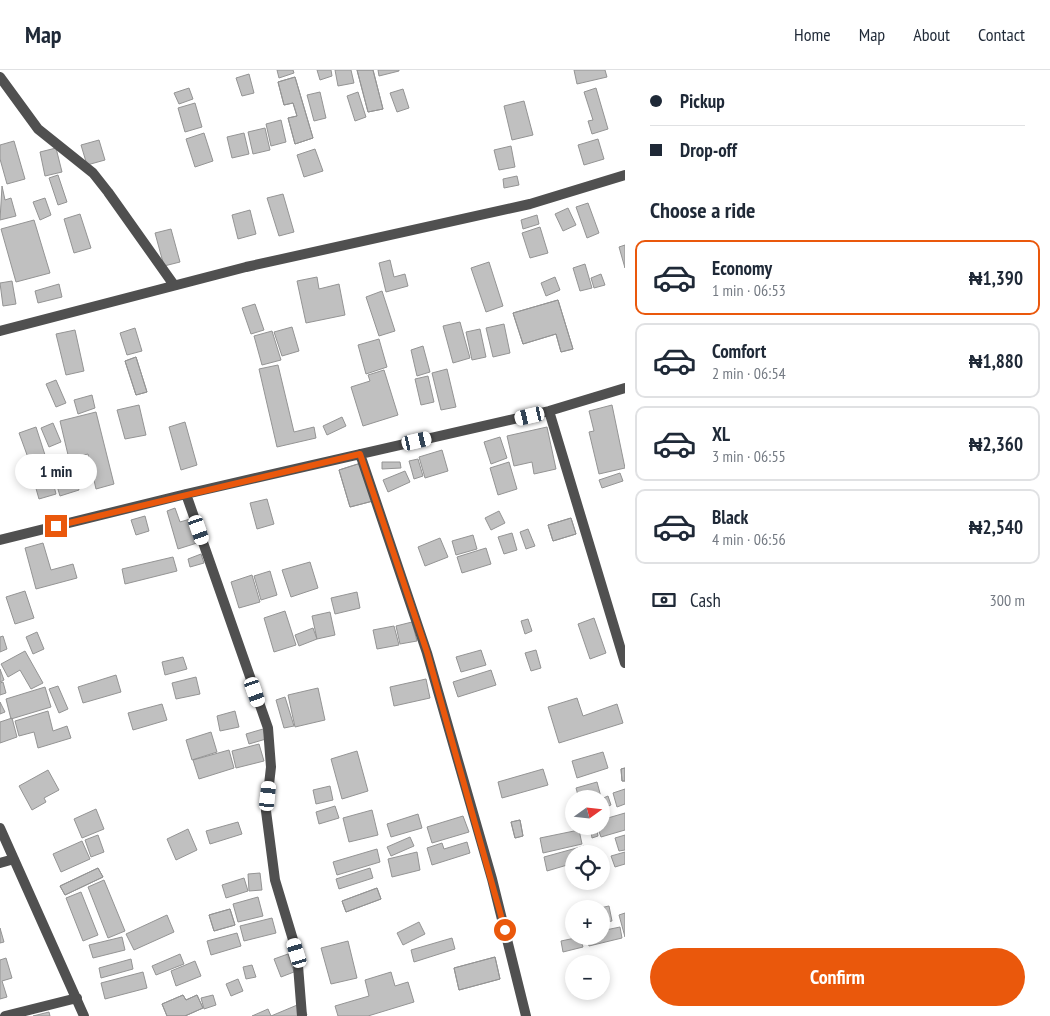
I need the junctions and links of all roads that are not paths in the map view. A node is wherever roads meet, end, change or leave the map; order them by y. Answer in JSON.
{"nodes":[{"id":1,"x":0,"y":77,"type":"edge"},
{"id":2,"x":625,"y":175,"type":"edge"},
{"id":3,"x":174,"y":285,"type":"junction"},
{"id":4,"x":0,"y":331,"type":"edge"},
{"id":5,"x":625,"y":388,"type":"edge"},
{"id":6,"x":549,"y":411,"type":"junction"},
{"id":7,"x":360,"y":454,"type":"junction"},
{"id":8,"x":186,"y":494,"type":"junction"},
{"id":9,"x":0,"y":540,"type":"edge"},
{"id":10,"x":625,"y":663,"type":"edge"},
{"id":11,"x":0,"y":828,"type":"edge"},
{"id":12,"x":14,"y":859,"type":"junction"},
{"id":13,"x":0,"y":863,"type":"edge"},
{"id":14,"x":77,"y":998,"type":"junction"},
{"id":15,"x":6,"y":1016,"type":"edge"},
{"id":16,"x":84,"y":1016,"type":"edge"},
{"id":17,"x":302,"y":1016,"type":"edge"},
{"id":18,"x":526,"y":1016,"type":"edge"}],
"edges":[{"from":1,"to":3,"type":"street"},
{"from":2,"to":3,"type":"street"},
{"from":3,"to":4,"type":"street"},
{"from":5,"to":6,"type":"street"},
{"from":6,"to":7,"type":"street"},
{"from":6,"to":10,"type":"street"},
{"from":7,"to":8,"type":"street"},
{"from":7,"to":18,"type":"street"},
{"from":8,"to":9,"type":"street"},
{"from":8,"to":17,"type":"street"},
{"from":11,"to":12,"type":"street"},
{"from":12,"to":13,"type":"street"},
{"from":12,"to":14,"type":"street"},
{"from":14,"to":15,"type":"street"},
{"from":14,"to":16,"type":"street"}]}
